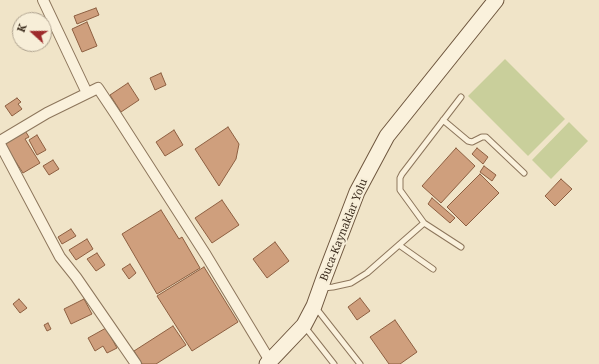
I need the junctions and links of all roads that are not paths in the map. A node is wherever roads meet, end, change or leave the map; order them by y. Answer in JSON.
{"nodes":[{"id":1,"x":43,"y":0,"type":"edge"},
{"id":2,"x":496,"y":0,"type":"edge"},
{"id":3,"x":87,"y":93,"type":"junction"},
{"id":4,"x":461,"y":97,"type":"dead end"},
{"id":5,"x":443,"y":120,"type":"junction"},
{"id":6,"x":0,"y":142,"type":"edge"},
{"id":7,"x":524,"y":173,"type":"dead end"},
{"id":8,"x":424,"y":223,"type":"junction"},
{"id":9,"x":399,"y":245,"type":"junction"},
{"id":10,"x":461,"y":248,"type":"dead end"},
{"id":11,"x":433,"y":269,"type":"dead end"},
{"id":12,"x":320,"y":288,"type":"junction"},
{"id":13,"x":314,"y":306,"type":"junction"},
{"id":14,"x":304,"y":325,"type":"junction"},
{"id":15,"x":269,"y":363,"type":"edge"},
{"id":16,"x":136,"y":364,"type":"edge"},
{"id":17,"x":334,"y":364,"type":"edge"},
{"id":18,"x":360,"y":364,"type":"edge"}],
"edges":[{"from":1,"to":3,"type":"street"},
{"from":2,"to":12,"type":"street","name":"Buca-Kaynaklar Yolu"},
{"from":3,"to":6,"type":"street"},
{"from":3,"to":15,"type":"street"},
{"from":4,"to":5,"type":"lane"},
{"from":5,"to":7,"type":"lane"},
{"from":5,"to":8,"type":"lane"},
{"from":6,"to":16,"type":"street"},
{"from":8,"to":9,"type":"lane"},
{"from":8,"to":10,"type":"lane"},
{"from":9,"to":11,"type":"lane"},
{"from":9,"to":12,"type":"lane"},
{"from":12,"to":13,"type":"street","name":"Buca-Kaynaklar Yolu"},
{"from":13,"to":14,"type":"street","name":"Buca-Kaynaklar Yolu"},
{"from":13,"to":18,"type":"lane"},
{"from":14,"to":15,"type":"street","name":"Buca-Kaynaklar Yolu"},
{"from":14,"to":17,"type":"lane"}]}
